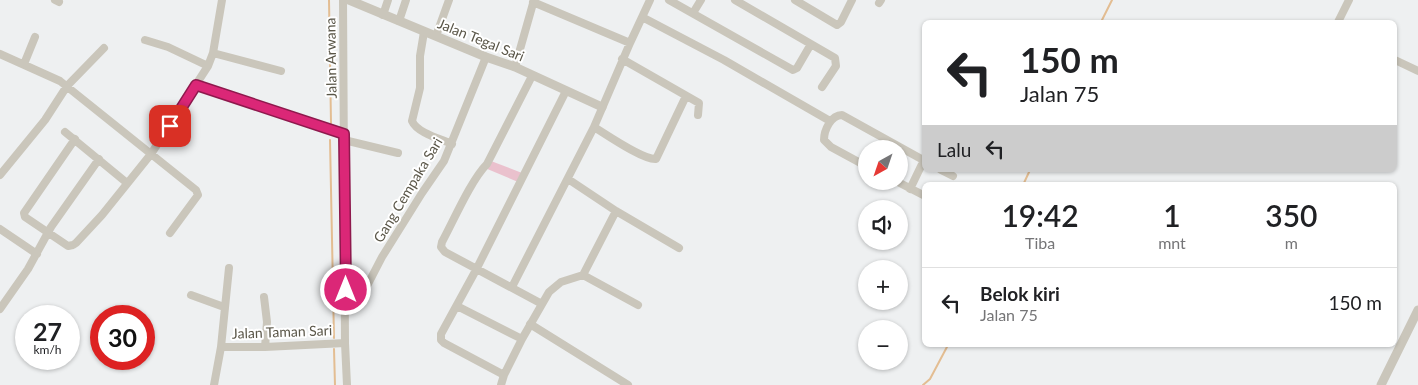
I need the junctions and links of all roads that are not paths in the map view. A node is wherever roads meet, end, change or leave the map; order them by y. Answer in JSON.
{"nodes":[{"id":1,"x":222,"y":0,"type":"edge"},
{"id":2,"x":343,"y":0,"type":"edge"},
{"id":3,"x":348,"y":0,"type":"edge"},
{"id":4,"x":388,"y":0,"type":"edge"},
{"id":5,"x":406,"y":0,"type":"edge"},
{"id":6,"x":449,"y":0,"type":"edge"},
{"id":7,"x":650,"y":0,"type":"edge"},
{"id":8,"x":669,"y":0,"type":"edge"},
{"id":9,"x":701,"y":0,"type":"edge"},
{"id":10,"x":735,"y":0,"type":"edge"},
{"id":11,"x":795,"y":0,"type":"edge"},
{"id":12,"x":852,"y":0,"type":"edge"},
{"id":13,"x":1349,"y":0,"type":"edge"},
{"id":14,"x":534,"y":1,"type":"edge"},
{"id":15,"x":359,"y":2,"type":"edge"},
{"id":16,"x":693,"y":13,"type":"junction"},
{"id":17,"x":383,"y":15,"type":"junction"},
{"id":18,"x":642,"y":17,"type":"junction"},
{"id":19,"x":1339,"y":20,"type":"edge"},
{"id":20,"x":399,"y":21,"type":"junction"},
{"id":21,"x":424,"y":32,"type":"junction"},
{"id":22,"x":436,"y":36,"type":"junction"},
{"id":23,"x":35,"y":37,"type":"dead end"},
{"id":24,"x":145,"y":40,"type":"dead end"},
{"id":25,"x":630,"y":42,"type":"junction"},
{"id":26,"x":811,"y":44,"type":"junction"},
{"id":27,"x":104,"y":48,"type":"dead end"},
{"id":28,"x":213,"y":53,"type":"junction"},
{"id":29,"x":0,"y":54,"type":"edge"},
{"id":30,"x":486,"y":57,"type":"junction"},
{"id":31,"x":622,"y":59,"type":"junction"},
{"id":32,"x":1397,"y":61,"type":"edge"},
{"id":33,"x":24,"y":64,"type":"junction"},
{"id":34,"x":208,"y":66,"type":"junction"},
{"id":35,"x":515,"y":67,"type":"junction"},
{"id":36,"x":1418,"y":70,"type":"edge"},
{"id":37,"x":281,"y":71,"type":"dead end"},
{"id":38,"x":532,"y":76,"type":"junction"},
{"id":39,"x":196,"y":85,"type":"junction"},
{"id":40,"x":67,"y":86,"type":"junction"},
{"id":41,"x":822,"y":87,"type":"dead end"},
{"id":42,"x":566,"y":91,"type":"junction"},
{"id":43,"x":686,"y":96,"type":"junction"},
{"id":44,"x":602,"y":107,"type":"junction"},
{"id":45,"x":698,"y":115,"type":"dead end"},
{"id":46,"x":830,"y":122,"type":"junction"},
{"id":47,"x":594,"y":127,"type":"junction"},
{"id":48,"x":65,"y":132,"type":"dead end"},
{"id":49,"x":344,"y":137,"type":"junction"},
{"id":50,"x":75,"y":139,"type":"junction"},
{"id":51,"x":452,"y":144,"type":"junction"},
{"id":52,"x":398,"y":153,"type":"dead end"},
{"id":53,"x":151,"y":154,"type":"junction"},
{"id":54,"x":99,"y":159,"type":"junction"},
{"id":55,"x":922,"y":160,"type":"edge"},
{"id":56,"x":858,"y":161,"type":"edge"},
{"id":57,"x":922,"y":165,"type":"edge"},
{"id":58,"x":945,"y":172,"type":"edge"},
{"id":59,"x":0,"y":175,"type":"edge"},
{"id":60,"x":953,"y":176,"type":"dead end"},
{"id":61,"x":568,"y":179,"type":"junction"},
{"id":62,"x":127,"y":183,"type":"junction"},
{"id":63,"x":910,"y":189,"type":"joint"},
{"id":64,"x":922,"y":195,"type":"edge"},
{"id":65,"x":616,"y":211,"type":"junction"},
{"id":66,"x":0,"y":229,"type":"edge"},
{"id":67,"x":49,"y":232,"type":"junction"},
{"id":68,"x":170,"y":232,"type":"dead end"},
{"id":69,"x":679,"y":248,"type":"dead end"},
{"id":70,"x":37,"y":254,"type":"junction"},
{"id":71,"x":229,"y":268,"type":"dead end"},
{"id":72,"x":476,"y":270,"type":"junction"},
{"id":73,"x":582,"y":275,"type":"junction"},
{"id":74,"x":512,"y":287,"type":"junction"},
{"id":75,"x":346,"y":290,"type":"junction"},
{"id":76,"x":191,"y":295,"type":"dead end"},
{"id":77,"x":264,"y":297,"type":"dead end"},
{"id":78,"x":539,"y":302,"type":"junction"},
{"id":79,"x":638,"y":305,"type":"dead end"},
{"id":80,"x":457,"y":306,"type":"junction"},
{"id":81,"x":224,"y":307,"type":"junction"},
{"id":82,"x":0,"y":309,"type":"edge"},
{"id":83,"x":1418,"y":310,"type":"edge"},
{"id":84,"x":530,"y":324,"type":"junction"},
{"id":85,"x":520,"y":338,"type":"junction"},
{"id":86,"x":345,"y":342,"type":"junction"},
{"id":87,"x":221,"y":346,"type":"junction"},
{"id":88,"x":265,"y":347,"type":"junction"},
{"id":89,"x":502,"y":373,"type":"junction"},
{"id":90,"x":214,"y":385,"type":"edge"},
{"id":91,"x":347,"y":385,"type":"edge"},
{"id":92,"x":502,"y":385,"type":"edge"},
{"id":93,"x":628,"y":385,"type":"edge"},
{"id":94,"x":1381,"y":385,"type":"edge"}],
"edges":[{"from":1,"to":28,"type":"street"},
{"from":2,"to":49,"type":"street","name":"Jalan Arwana"},
{"from":3,"to":15,"type":"street","name":"Jalan Tegal Sari"},
{"from":4,"to":17,"type":"street"},
{"from":5,"to":20,"type":"street"},
{"from":6,"to":22,"type":"street"},
{"from":7,"to":18,"type":"street"},
{"from":8,"to":16,"type":"street"},
{"from":9,"to":16,"type":"street"},
{"from":10,"to":26,"type":"street"},
{"from":11,"to":12,"type":"street"},
{"from":13,"to":19,"type":"street"},
{"from":14,"to":25,"type":"street"},
{"from":14,"to":35,"type":"street"},
{"from":15,"to":17,"type":"street","name":"Jalan Tegal Sari"},
{"from":16,"to":26,"type":"street"},
{"from":17,"to":20,"type":"street","name":"Jalan Tegal Sari"},
{"from":18,"to":25,"type":"street"},
{"from":18,"to":46,"type":"street"},
{"from":20,"to":21,"type":"street","name":"Jalan Tegal Sari"},
{"from":21,"to":22,"type":"street","name":"Jalan Tegal Sari"},
{"from":21,"to":51,"type":"street"},
{"from":22,"to":30,"type":"street","name":"Jalan Tegal Sari"},
{"from":23,"to":33,"type":"street"},
{"from":24,"to":34,"type":"street"},
{"from":25,"to":31,"type":"street"},
{"from":26,"to":41,"type":"street"},
{"from":27,"to":40,"type":"street"},
{"from":28,"to":34,"type":"street"},
{"from":28,"to":37,"type":"street"},
{"from":29,"to":33,"type":"street"},
{"from":30,"to":35,"type":"street","name":"Jalan Tegal Sari"},
{"from":30,"to":51,"type":"street","name":"Gang Cempaka Sari"},
{"from":31,"to":43,"type":"street"},
{"from":31,"to":44,"type":"street"},
{"from":32,"to":36,"type":"street"},
{"from":33,"to":40,"type":"street"},
{"from":34,"to":39,"type":"street"},
{"from":35,"to":38,"type":"street","name":"Jalan Tegal Sari"},
{"from":38,"to":42,"type":"street","name":"Jalan Tegal Sari"},
{"from":38,"to":72,"type":"street"},
{"from":39,"to":49,"type":"street"},
{"from":39,"to":53,"type":"street"},
{"from":40,"to":53,"type":"street"},
{"from":40,"to":59,"type":"street"},
{"from":42,"to":44,"type":"street","name":"Jalan Tegal Sari"},
{"from":42,"to":72,"type":"street"},
{"from":43,"to":45,"type":"street"},
{"from":43,"to":47,"type":"street"},
{"from":44,"to":47,"type":"street"},
{"from":46,"to":55,"type":"street"},
{"from":46,"to":56,"type":"street"},
{"from":47,"to":61,"type":"street"},
{"from":48,"to":50,"type":"street"},
{"from":49,"to":52,"type":"street"},
{"from":49,"to":75,"type":"street","name":"Jalan Arwana"},
{"from":50,"to":54,"type":"street"},
{"from":50,"to":67,"type":"street"},
{"from":51,"to":75,"type":"street","name":"Gang Cempaka Sari"},
{"from":53,"to":62,"type":"street"},
{"from":53,"to":68,"type":"street"},
{"from":54,"to":62,"type":"street"},
{"from":54,"to":67,"type":"street"},
{"from":57,"to":63,"type":"street"},
{"from":58,"to":60,"type":"street"},
{"from":61,"to":65,"type":"street"},
{"from":61,"to":74,"type":"street"},
{"from":62,"to":67,"type":"street"},
{"from":63,"to":64,"type":"street"},
{"from":65,"to":69,"type":"street"},
{"from":65,"to":73,"type":"street"},
{"from":66,"to":70,"type":"street"},
{"from":67,"to":70,"type":"street"},
{"from":70,"to":82,"type":"street"},
{"from":71,"to":81,"type":"street","name":"Jalan Taman Sari"},
{"from":72,"to":74,"type":"street"},
{"from":72,"to":80,"type":"street"},
{"from":73,"to":78,"type":"street"},
{"from":73,"to":79,"type":"street"},
{"from":74,"to":78,"type":"street"},
{"from":75,"to":86,"type":"street","name":"Jalan Arwana"},
{"from":76,"to":81,"type":"street"},
{"from":77,"to":88,"type":"street"},
{"from":78,"to":84,"type":"street"},
{"from":80,"to":85,"type":"street"},
{"from":80,"to":89,"type":"street"},
{"from":81,"to":87,"type":"street","name":"Jalan Taman Sari"},
{"from":83,"to":94,"type":"street"},
{"from":84,"to":85,"type":"street"},
{"from":84,"to":93,"type":"street"},
{"from":85,"to":89,"type":"street"},
{"from":86,"to":88,"type":"street","name":"Jalan Taman Sari"},
{"from":86,"to":91,"type":"street","name":"Jalan Arwana"},
{"from":87,"to":88,"type":"street","name":"Jalan Taman Sari"},
{"from":87,"to":90,"type":"street","name":"Jalan Taman Sari"},
{"from":89,"to":92,"type":"street"}]}
